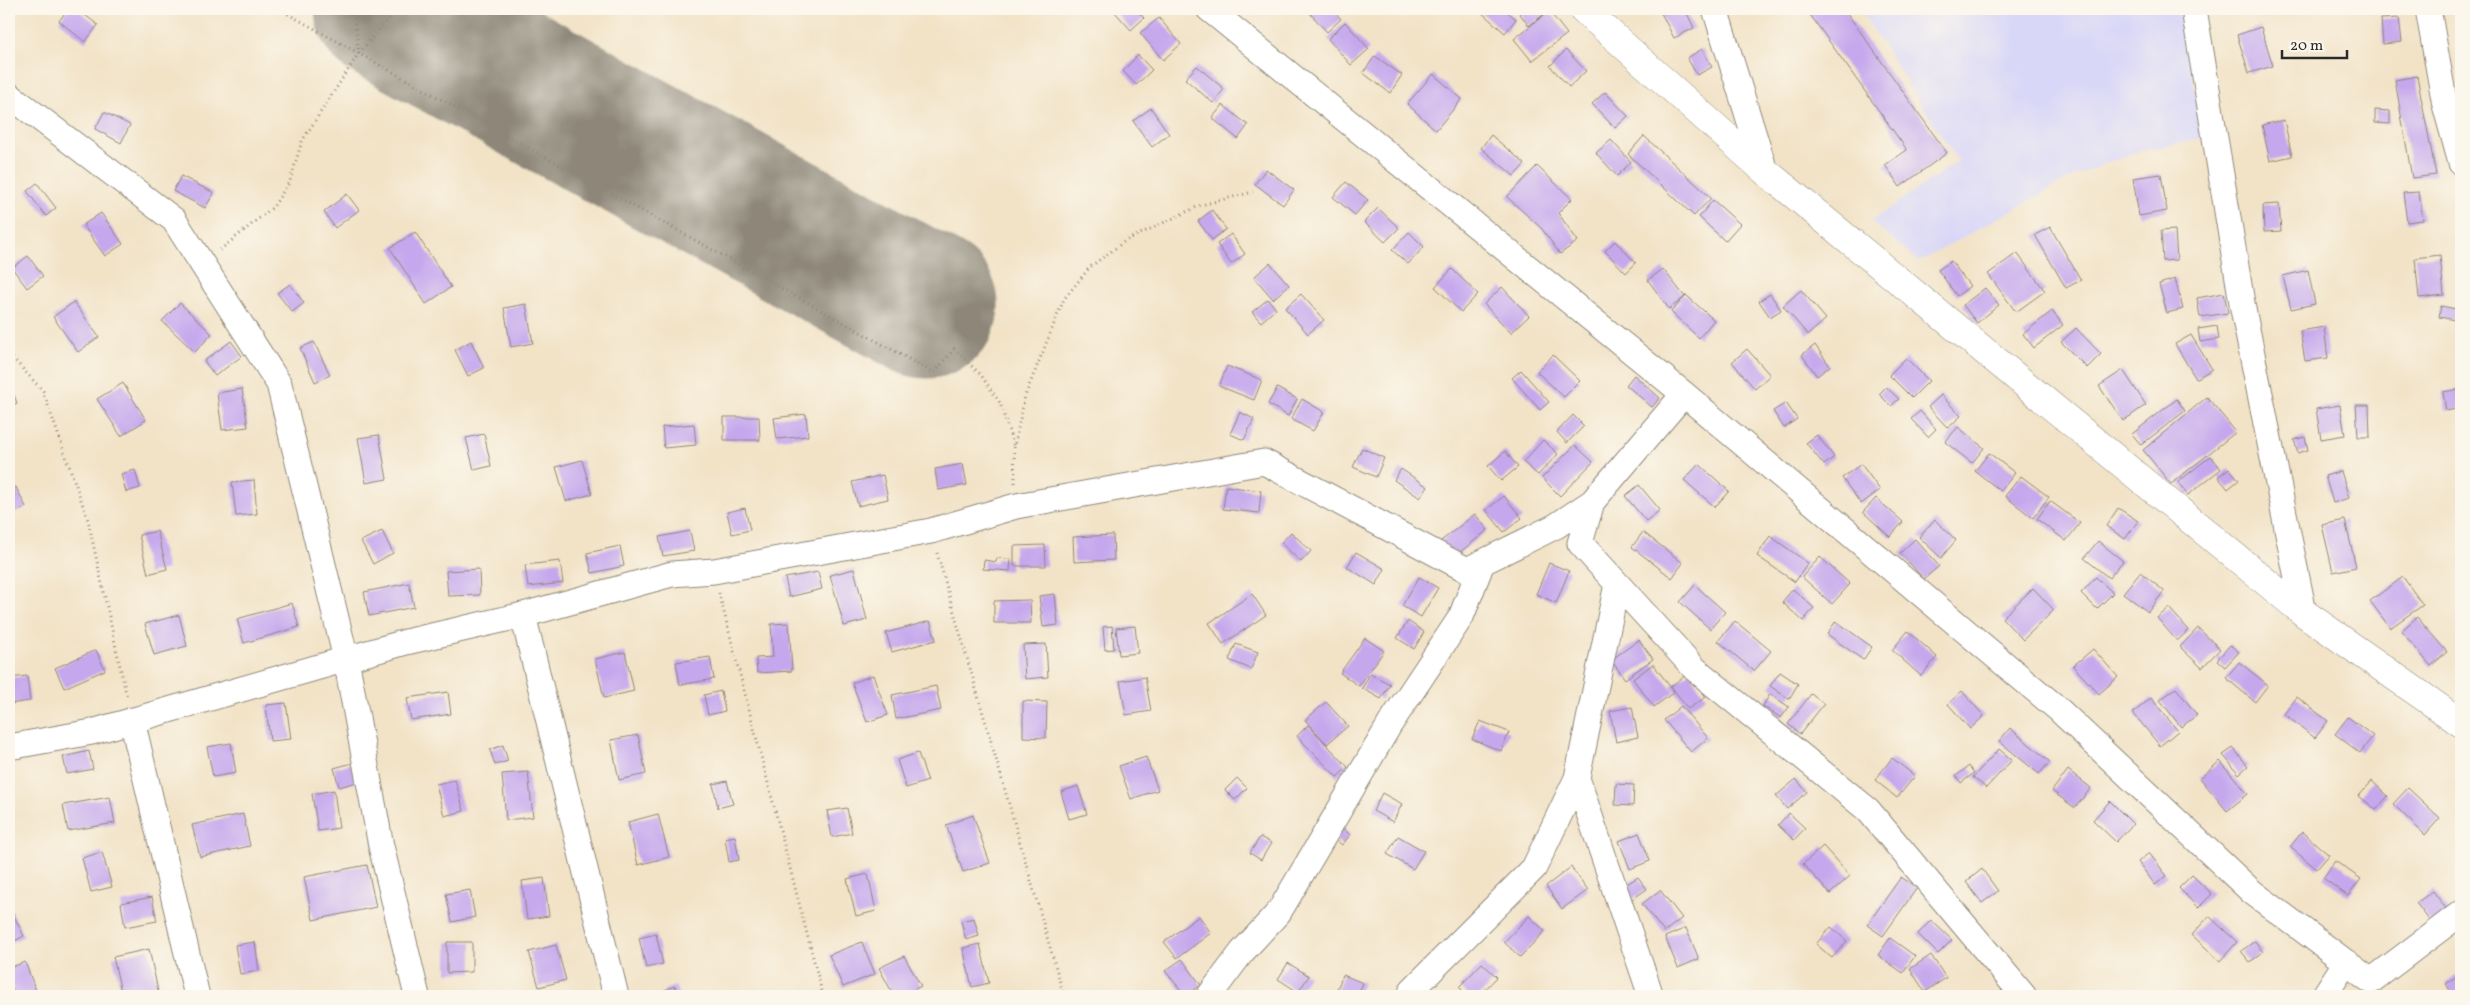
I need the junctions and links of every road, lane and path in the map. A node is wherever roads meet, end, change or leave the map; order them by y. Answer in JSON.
{"nodes":[{"id":1,"x":279,"y":9,"type":"edge"},
{"id":2,"x":353,"y":9,"type":"edge"},
{"id":3,"x":397,"y":9,"type":"edge"},
{"id":4,"x":1209,"y":9,"type":"edge"},
{"id":5,"x":1583,"y":9,"type":"edge"},
{"id":6,"x":1714,"y":9,"type":"edge"},
{"id":7,"x":2194,"y":9,"type":"edge"},
{"id":8,"x":2428,"y":9,"type":"edge"},
{"id":9,"x":359,"y":53,"type":"junction"},
{"id":10,"x":9,"y":95,"type":"edge"},
{"id":11,"x":2461,"y":163,"type":"edge"},
{"id":12,"x":1765,"y":170,"type":"junction"},
{"id":13,"x":1254,"y":192,"type":"dead end"},
{"id":14,"x":201,"y":262,"type":"junction"},
{"id":15,"x":9,"y":354,"type":"edge"},
{"id":16,"x":1684,"y":394,"type":"junction"},
{"id":17,"x":1014,"y":448,"type":"junction"},
{"id":18,"x":1592,"y":502,"type":"junction"},
{"id":19,"x":1016,"y":506,"type":"junction"},
{"id":20,"x":931,"y":531,"type":"junction"},
{"id":21,"x":1482,"y":563,"type":"junction"},
{"id":22,"x":714,"y":571,"type":"junction"},
{"id":23,"x":1617,"y":584,"type":"junction"},
{"id":24,"x":2304,"y":613,"type":"junction"},
{"id":25,"x":523,"y":615,"type":"junction"},
{"id":26,"x":346,"y":659,"type":"junction"},
{"id":27,"x":132,"y":720,"type":"junction"},
{"id":28,"x":2461,"y":723,"type":"edge"},
{"id":29,"x":9,"y":747,"type":"edge"},
{"id":30,"x":1577,"y":778,"type":"junction"},
{"id":31,"x":2461,"y":913,"type":"edge"},
{"id":32,"x":2346,"y":962,"type":"junction"},
{"id":33,"x":2376,"y":989,"type":"edge"},
{"id":34,"x":197,"y":996,"type":"edge"},
{"id":35,"x":418,"y":996,"type":"edge"},
{"id":36,"x":616,"y":996,"type":"edge"},
{"id":37,"x":823,"y":996,"type":"edge"},
{"id":38,"x":1064,"y":996,"type":"edge"},
{"id":39,"x":1209,"y":996,"type":"edge"},
{"id":40,"x":1410,"y":996,"type":"edge"},
{"id":41,"x":1651,"y":996,"type":"edge"},
{"id":42,"x":2024,"y":996,"type":"edge"},
{"id":43,"x":2324,"y":996,"type":"edge"}],
"edges":[{"from":1,"to":9,"type":"path"},
{"from":2,"to":9,"type":"path"},
{"from":3,"to":9,"type":"path"},
{"from":4,"to":16,"type":"street"},
{"from":5,"to":12,"type":"main road"},
{"from":6,"to":12,"type":"street"},
{"from":7,"to":24,"type":"street"},
{"from":8,"to":11,"type":"street"},
{"from":9,"to":14,"type":"path"},
{"from":9,"to":17,"type":"path"},
{"from":10,"to":14,"type":"street"},
{"from":12,"to":24,"type":"main road"},
{"from":13,"to":17,"type":"path"},
{"from":14,"to":26,"type":"street"},
{"from":15,"to":27,"type":"path"},
{"from":16,"to":18,"type":"street"},
{"from":16,"to":32,"type":"street"},
{"from":17,"to":19,"type":"path"},
{"from":18,"to":21,"type":"street"},
{"from":18,"to":23,"type":"street"},
{"from":19,"to":20,"type":"street"},
{"from":19,"to":21,"type":"street"},
{"from":20,"to":22,"type":"street"},
{"from":20,"to":38,"type":"path"},
{"from":21,"to":39,"type":"street"},
{"from":22,"to":25,"type":"street"},
{"from":22,"to":37,"type":"path"},
{"from":23,"to":30,"type":"street"},
{"from":23,"to":42,"type":"street"},
{"from":24,"to":28,"type":"main road"},
{"from":25,"to":26,"type":"street"},
{"from":25,"to":36,"type":"street"},
{"from":26,"to":27,"type":"street"},
{"from":26,"to":35,"type":"street"},
{"from":27,"to":29,"type":"street"},
{"from":27,"to":34,"type":"street"},
{"from":30,"to":40,"type":"street"},
{"from":30,"to":41,"type":"street"},
{"from":31,"to":33,"type":"street"},
{"from":32,"to":33,"type":"street"},
{"from":32,"to":43,"type":"street"}]}
